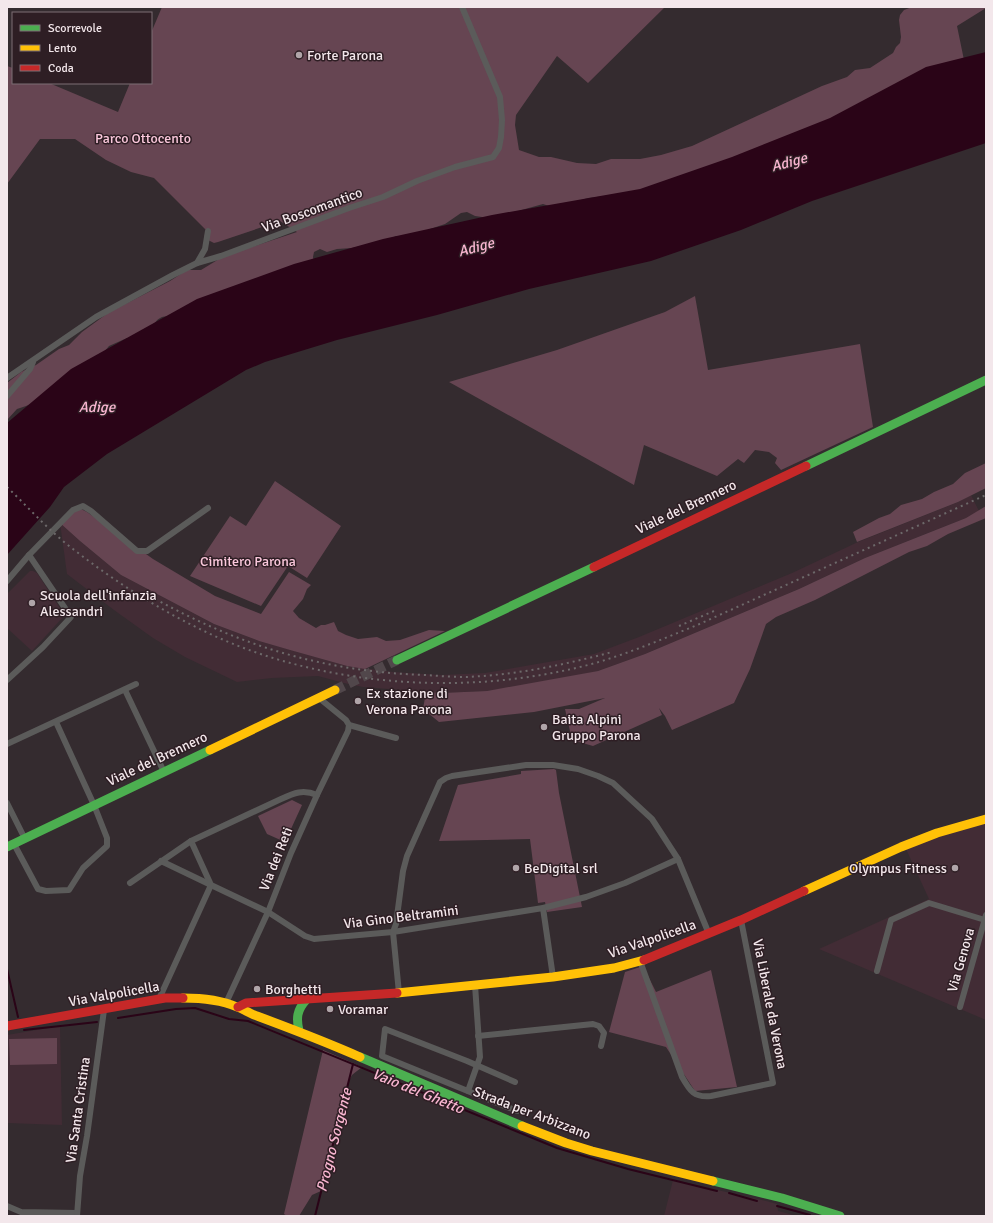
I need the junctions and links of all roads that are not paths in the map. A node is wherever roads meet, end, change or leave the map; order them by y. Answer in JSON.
{"nodes":[{"id":1,"x":462,"y":7,"type":"edge"},
{"id":2,"x":208,"y":231,"type":"dead end"},
{"id":3,"x":198,"y":263,"type":"junction"},
{"id":4,"x":33,"y":362,"type":"junction"},
{"id":5,"x":7,"y":378,"type":"edge"},
{"id":6,"x":986,"y":380,"type":"edge"},
{"id":7,"x":7,"y":396,"type":"edge"},
{"id":8,"x":208,"y":508,"type":"dead end"},
{"id":9,"x":29,"y":555,"type":"junction"},
{"id":10,"x":7,"y":580,"type":"edge"},
{"id":11,"x":398,"y":660,"type":"tunnel mouth"},
{"id":12,"x":7,"y":680,"type":"edge"},
{"id":13,"x":136,"y":684,"type":"dead end"},
{"id":14,"x":125,"y":690,"type":"junction"},
{"id":15,"x":335,"y":690,"type":"tunnel mouth"},
{"id":16,"x":319,"y":698,"type":"junction"},
{"id":17,"x":56,"y":722,"type":"junction"},
{"id":18,"x":349,"y":725,"type":"junction"},
{"id":19,"x":396,"y":738,"type":"dead end"},
{"id":20,"x":7,"y":744,"type":"edge"},
{"id":21,"x":164,"y":772,"type":"junction"},
{"id":22,"x":317,"y":795,"type":"junction"},
{"id":23,"x":7,"y":803,"type":"edge"},
{"id":24,"x":94,"y":805,"type":"junction"},
{"id":25,"x":986,"y":818,"type":"edge"},
{"id":26,"x":25,"y":839,"type":"junction"},
{"id":27,"x":191,"y":841,"type":"junction"},
{"id":28,"x":10,"y":845,"type":"edge"},
{"id":29,"x":678,"y":859,"type":"junction"},
{"id":30,"x":161,"y":861,"type":"junction"},
{"id":31,"x":130,"y":882,"type":"dead end"},
{"id":32,"x":211,"y":886,"type":"junction"},
{"id":33,"x":543,"y":908,"type":"junction"},
{"id":34,"x":268,"y":912,"type":"junction"},
{"id":35,"x":985,"y":918,"type":"edge"},
{"id":36,"x":741,"y":920,"type":"junction"},
{"id":37,"x":393,"y":932,"type":"junction"},
{"id":38,"x":709,"y":934,"type":"junction"},
{"id":39,"x":640,"y":961,"type":"junction"},
{"id":40,"x":877,"y":971,"type":"dead end"},
{"id":41,"x":553,"y":977,"type":"junction"},
{"id":42,"x":474,"y":985,"type":"junction"},
{"id":43,"x":399,"y":993,"type":"junction"},
{"id":44,"x":159,"y":999,"type":"junction"},
{"id":45,"x":306,"y":1000,"type":"junction"},
{"id":46,"x":226,"y":1003,"type":"junction"},
{"id":47,"x":238,"y":1007,"type":"junction"},
{"id":48,"x":960,"y":1007,"type":"dead end"},
{"id":49,"x":104,"y":1010,"type":"junction"},
{"id":50,"x":7,"y":1026,"type":"edge"},
{"id":51,"x":299,"y":1031,"type":"junction"},
{"id":52,"x":478,"y":1036,"type":"junction"},
{"id":53,"x":601,"y":1046,"type":"dead end"},
{"id":54,"x":477,"y":1066,"type":"junction"},
{"id":55,"x":515,"y":1082,"type":"dead end"},
{"id":56,"x":468,"y":1091,"type":"junction"},
{"id":57,"x":518,"y":1111,"type":"dead end"},
{"id":58,"x":7,"y":1206,"type":"edge"},
{"id":59,"x":77,"y":1214,"type":"edge"},
{"id":60,"x":840,"y":1216,"type":"edge"}],
"edges":[{"from":1,"to":3,"type":"street","name":"Via Boscomantico"},
{"from":2,"to":3,"type":"street"},
{"from":3,"to":4,"type":"street","name":"Via Boscomantico"},
{"from":4,"to":5,"type":"street","name":"Via Boscomantico"},
{"from":4,"to":7,"type":"street"},
{"from":6,"to":11,"type":"main road","name":"Viale del Brennero"},
{"from":8,"to":9,"type":"street"},
{"from":9,"to":10,"type":"street"},
{"from":9,"to":12,"type":"street"},
{"from":13,"to":14,"type":"street"},
{"from":14,"to":17,"type":"street"},
{"from":14,"to":21,"type":"street"},
{"from":15,"to":16,"type":"main road","name":"Viale del Brennero"},
{"from":16,"to":18,"type":"street"},
{"from":16,"to":21,"type":"main road","name":"Viale del Brennero"},
{"from":17,"to":20,"type":"street"},
{"from":17,"to":24,"type":"street"},
{"from":18,"to":19,"type":"street"},
{"from":18,"to":22,"type":"street","name":"Via dei Reti"},
{"from":21,"to":24,"type":"main road","name":"Viale del Brennero"},
{"from":22,"to":27,"type":"street"},
{"from":22,"to":34,"type":"street","name":"Via dei Reti"},
{"from":23,"to":26,"type":"street"},
{"from":24,"to":26,"type":"main road","name":"Viale del Brennero"},
{"from":24,"to":28,"type":"street"},
{"from":25,"to":36,"type":"main road","name":"Via Valpolicella"},
{"from":26,"to":28,"type":"main road","name":"Viale del Brennero"},
{"from":27,"to":30,"type":"street"},
{"from":27,"to":32,"type":"street"},
{"from":29,"to":33,"type":"street","name":"Via Gino Beltramini"},
{"from":29,"to":37,"type":"street"},
{"from":29,"to":38,"type":"street"},
{"from":30,"to":31,"type":"street"},
{"from":30,"to":32,"type":"street","name":"Via Gino Beltramini"},
{"from":32,"to":34,"type":"street","name":"Via Gino Beltramini"},
{"from":32,"to":44,"type":"street"},
{"from":33,"to":37,"type":"street","name":"Via Gino Beltramini"},
{"from":33,"to":41,"type":"street"},
{"from":34,"to":37,"type":"street","name":"Via Gino Beltramini"},
{"from":34,"to":46,"type":"street","name":"Via dei Reti"},
{"from":35,"to":40,"type":"street","name":"Via Genova"},
{"from":35,"to":48,"type":"street","name":"Via Genova"},
{"from":36,"to":38,"type":"main road","name":"Via Valpolicella"},
{"from":36,"to":39,"type":"street","name":"Via Liberale da Verona"},
{"from":37,"to":43,"type":"street"},
{"from":38,"to":39,"type":"main road","name":"Via Valpolicella"},
{"from":39,"to":41,"type":"main road","name":"Via Valpolicella"},
{"from":41,"to":42,"type":"main road","name":"Via Valpolicella"},
{"from":42,"to":43,"type":"main road","name":"Via Valpolicella"},
{"from":42,"to":52,"type":"street"},
{"from":43,"to":45,"type":"main road","name":"Via Valpolicella"},
{"from":44,"to":46,"type":"main road","name":"Via Valpolicella"},
{"from":44,"to":49,"type":"main road","name":"Via Valpolicella"},
{"from":45,"to":47,"type":"main road","name":"Via Valpolicella"},
{"from":45,"to":51,"type":"main road"},
{"from":46,"to":47,"type":"main road","name":"Strada per Arbizzano"},
{"from":47,"to":51,"type":"main road","name":"Strada per Arbizzano"},
{"from":49,"to":50,"type":"main road","name":"Via Valpolicella"},
{"from":49,"to":59,"type":"street","name":"Via Santa Cristina"},
{"from":51,"to":60,"type":"main road","name":"Strada per Arbizzano"},
{"from":52,"to":53,"type":"street"},
{"from":52,"to":54,"type":"street"},
{"from":54,"to":55,"type":"street"},
{"from":54,"to":56,"type":"street"},
{"from":54,"to":56,"type":"street"},
{"from":56,"to":57,"type":"street"},
{"from":58,"to":59,"type":"street","name":"Via Santa Cristina"}]}
